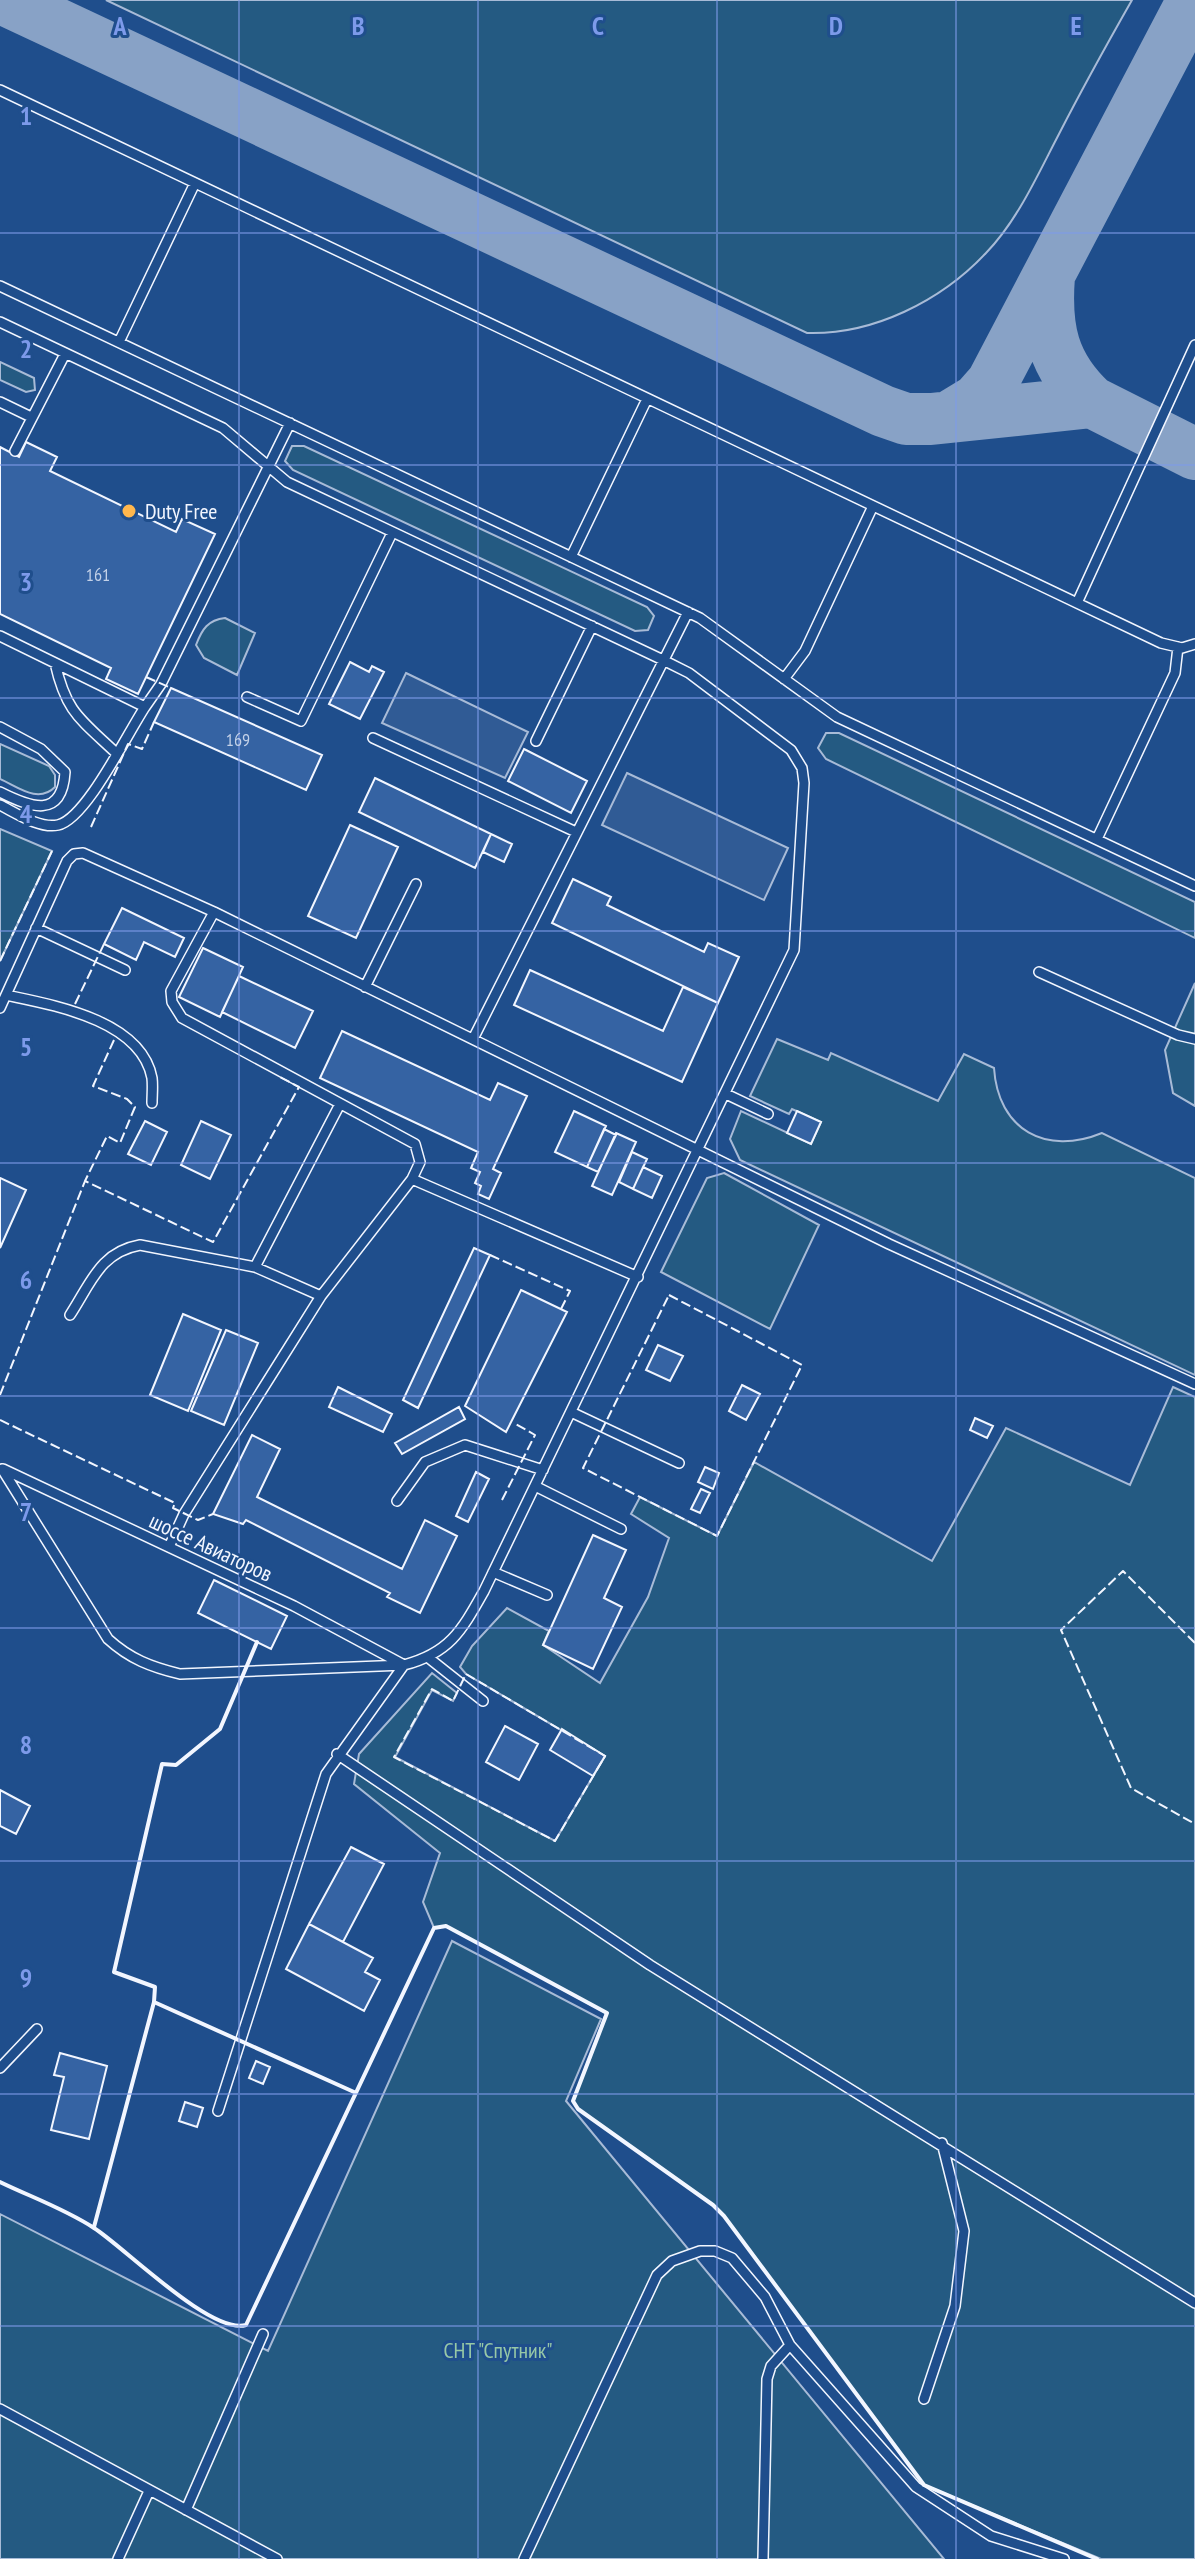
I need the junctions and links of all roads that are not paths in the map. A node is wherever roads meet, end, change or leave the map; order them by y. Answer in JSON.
{"nodes":[{"id":1,"x":0,"y":90,"type":"edge"},
{"id":2,"x":195,"y":183,"type":"junction"},
{"id":3,"x":0,"y":286,"type":"edge"},
{"id":4,"x":0,"y":322,"type":"edge"},
{"id":5,"x":119,"y":342,"type":"junction"},
{"id":6,"x":1195,"y":345,"type":"edge"},
{"id":7,"x":65,"y":354,"type":"junction"},
{"id":8,"x":647,"y":399,"type":"junction"},
{"id":9,"x":0,"y":402,"type":"edge"},
{"id":10,"x":31,"y":417,"type":"junction"},
{"id":11,"x":290,"y":423,"type":"junction"},
{"id":12,"x":15,"y":451,"type":"dead end"},
{"id":13,"x":270,"y":467,"type":"junction"},
{"id":14,"x":873,"y":506,"type":"junction"},
{"id":15,"x":392,"y":533,"type":"junction"},
{"id":16,"x":571,"y":557,"type":"junction"},
{"id":17,"x":1077,"y":603,"type":"junction"},
{"id":18,"x":688,"y":612,"type":"junction"},
{"id":19,"x":592,"y":626,"type":"junction"},
{"id":20,"x":0,"y":636,"type":"edge"},
{"id":21,"x":1195,"y":644,"type":"edge"},
{"id":22,"x":1178,"y":647,"type":"junction"},
{"id":23,"x":663,"y":660,"type":"junction"},
{"id":24,"x":55,"y":663,"type":"junction"},
{"id":25,"x":784,"y":679,"type":"junction"},
{"id":26,"x":247,"y":697,"type":"dead end"},
{"id":27,"x":145,"y":707,"type":"junction"},
{"id":28,"x":0,"y":727,"type":"edge"},
{"id":29,"x":373,"y":738,"type":"dead end"},
{"id":30,"x":536,"y":741,"type":"dead end"},
{"id":31,"x":115,"y":752,"type":"junction"},
{"id":32,"x":0,"y":792,"type":"edge"},
{"id":33,"x":0,"y":805,"type":"edge"},
{"id":34,"x":576,"y":832,"type":"junction"},
{"id":35,"x":1097,"y":839,"type":"junction"},
{"id":36,"x":416,"y":884,"type":"dead end"},
{"id":37,"x":1195,"y":886,"type":"edge"},
{"id":38,"x":214,"y":912,"type":"junction"},
{"id":39,"x":36,"y":928,"type":"junction"},
{"id":40,"x":125,"y":970,"type":"dead end"},
{"id":41,"x":1039,"y":972,"type":"dead end"},
{"id":42,"x":365,"y":987,"type":"junction"},
{"id":43,"x":6,"y":995,"type":"junction"},
{"id":44,"x":0,"y":1008,"type":"edge"},
{"id":45,"x":473,"y":1039,"type":"junction"},
{"id":46,"x":1195,"y":1039,"type":"edge"},
{"id":47,"x":726,"y":1094,"type":"junction"},
{"id":48,"x":152,"y":1103,"type":"dead end"},
{"id":49,"x":340,"y":1104,"type":"junction"},
{"id":50,"x":768,"y":1114,"type":"dead end"},
{"id":51,"x":700,"y":1150,"type":"junction"},
{"id":52,"x":412,"y":1179,"type":"junction"},
{"id":53,"x":255,"y":1267,"type":"junction"},
{"id":54,"x":638,"y":1277,"type":"junction"},
{"id":55,"x":321,"y":1296,"type":"junction"},
{"id":56,"x":70,"y":1315,"type":"dead end"},
{"id":57,"x":1195,"y":1384,"type":"edge"},
{"id":58,"x":571,"y":1412,"type":"junction"},
{"id":59,"x":679,"y":1463,"type":"dead end"},
{"id":60,"x":1,"y":1468,"type":"edge"},
{"id":61,"x":543,"y":1470,"type":"junction"},
{"id":62,"x":535,"y":1486,"type":"junction"},
{"id":63,"x":397,"y":1501,"type":"dead end"},
{"id":64,"x":621,"y":1529,"type":"dead end"},
{"id":65,"x":169,"y":1547,"type":"junction"},
{"id":66,"x":493,"y":1572,"type":"junction"},
{"id":67,"x":547,"y":1595,"type":"dead end"},
{"id":68,"x":430,"y":1659,"type":"junction"},
{"id":69,"x":404,"y":1665,"type":"junction"},
{"id":70,"x":483,"y":1701,"type":"dead end"},
{"id":71,"x":337,"y":1754,"type":"junction"},
{"id":72,"x":37,"y":2029,"type":"dead end"},
{"id":73,"x":0,"y":2068,"type":"edge"},
{"id":74,"x":218,"y":2111,"type":"dead end"},
{"id":75,"x":942,"y":2143,"type":"junction"},
{"id":76,"x":1195,"y":2303,"type":"edge"},
{"id":77,"x":263,"y":2334,"type":"dead end"},
{"id":78,"x":790,"y":2345,"type":"junction"},
{"id":79,"x":924,"y":2399,"type":"dead end"},
{"id":80,"x":0,"y":2409,"type":"edge"},
{"id":81,"x":149,"y":2491,"type":"junction"},
{"id":82,"x":186,"y":2510,"type":"junction"},
{"id":83,"x":118,"y":2559,"type":"edge"},
{"id":84,"x":277,"y":2559,"type":"edge"},
{"id":85,"x":524,"y":2559,"type":"edge"},
{"id":86,"x":763,"y":2559,"type":"edge"},
{"id":87,"x":1064,"y":2559,"type":"edge"}],
"edges":[{"from":1,"to":2,"type":"lane"},
{"from":2,"to":5,"type":"lane"},
{"from":2,"to":8,"type":"lane"},
{"from":3,"to":5,"type":"lane"},
{"from":4,"to":7,"type":"lane"},
{"from":5,"to":11,"type":"lane"},
{"from":6,"to":17,"type":"lane"},
{"from":7,"to":10,"type":"lane"},
{"from":7,"to":13,"type":"lane"},
{"from":8,"to":14,"type":"lane"},
{"from":8,"to":16,"type":"lane"},
{"from":9,"to":10,"type":"lane"},
{"from":10,"to":12,"type":"lane"},
{"from":11,"to":13,"type":"lane"},
{"from":11,"to":16,"type":"lane"},
{"from":13,"to":15,"type":"lane"},
{"from":13,"to":27,"type":"lane"},
{"from":14,"to":17,"type":"lane"},
{"from":14,"to":25,"type":"lane"},
{"from":15,"to":19,"type":"lane"},
{"from":15,"to":26,"type":"lane"},
{"from":16,"to":18,"type":"lane"},
{"from":17,"to":22,"type":"lane"},
{"from":18,"to":23,"type":"lane"},
{"from":18,"to":25,"type":"lane"},
{"from":19,"to":23,"type":"lane"},
{"from":19,"to":30,"type":"lane"},
{"from":20,"to":24,"type":"lane"},
{"from":21,"to":22,"type":"lane"},
{"from":22,"to":35,"type":"lane"},
{"from":23,"to":34,"type":"lane"},
{"from":23,"to":47,"type":"lane"},
{"from":24,"to":27,"type":"lane"},
{"from":24,"to":31,"type":"lane"},
{"from":25,"to":35,"type":"lane"},
{"from":27,"to":31,"type":"lane"},
{"from":28,"to":32,"type":"lane"},
{"from":29,"to":34,"type":"lane"},
{"from":31,"to":33,"type":"lane"},
{"from":34,"to":45,"type":"lane"},
{"from":35,"to":37,"type":"lane"},
{"from":36,"to":42,"type":"lane"},
{"from":38,"to":39,"type":"lane"},
{"from":38,"to":42,"type":"lane"},
{"from":38,"to":49,"type":"lane"},
{"from":39,"to":40,"type":"lane"},
{"from":39,"to":43,"type":"lane"},
{"from":41,"to":46,"type":"lane"},
{"from":42,"to":45,"type":"lane"},
{"from":43,"to":44,"type":"lane"},
{"from":43,"to":48,"type":"lane"},
{"from":45,"to":51,"type":"lane"},
{"from":47,"to":50,"type":"lane"},
{"from":47,"to":51,"type":"lane"},
{"from":49,"to":52,"type":"lane"},
{"from":49,"to":53,"type":"lane"},
{"from":51,"to":54,"type":"lane"},
{"from":51,"to":57,"type":"lane"},
{"from":52,"to":54,"type":"lane"},
{"from":52,"to":55,"type":"lane"},
{"from":53,"to":55,"type":"lane"},
{"from":53,"to":56,"type":"lane"},
{"from":54,"to":58,"type":"lane"},
{"from":55,"to":65,"type":"lane"},
{"from":58,"to":59,"type":"lane"},
{"from":58,"to":61,"type":"lane"},
{"from":60,"to":65,"type":"lane","name":"шоссе Авиаторов"},
{"from":60,"to":69,"type":"lane"},
{"from":61,"to":62,"type":"lane"},
{"from":61,"to":63,"type":"lane"},
{"from":62,"to":64,"type":"lane"},
{"from":62,"to":66,"type":"lane"},
{"from":65,"to":69,"type":"lane","name":"шоссе Авиаторов"},
{"from":66,"to":67,"type":"lane"},
{"from":66,"to":68,"type":"lane"},
{"from":68,"to":69,"type":"lane"},
{"from":68,"to":70,"type":"lane"},
{"from":69,"to":71,"type":"lane"},
{"from":71,"to":74,"type":"lane"},
{"from":71,"to":75,"type":"lane"},
{"from":72,"to":73,"type":"lane"},
{"from":75,"to":76,"type":"lane"},
{"from":75,"to":79,"type":"lane"},
{"from":77,"to":82,"type":"lane"},
{"from":78,"to":85,"type":"lane"},
{"from":78,"to":86,"type":"lane"},
{"from":78,"to":87,"type":"lane"},
{"from":80,"to":81,"type":"lane"},
{"from":81,"to":82,"type":"lane"},
{"from":81,"to":83,"type":"lane"},
{"from":82,"to":84,"type":"lane"}]}
